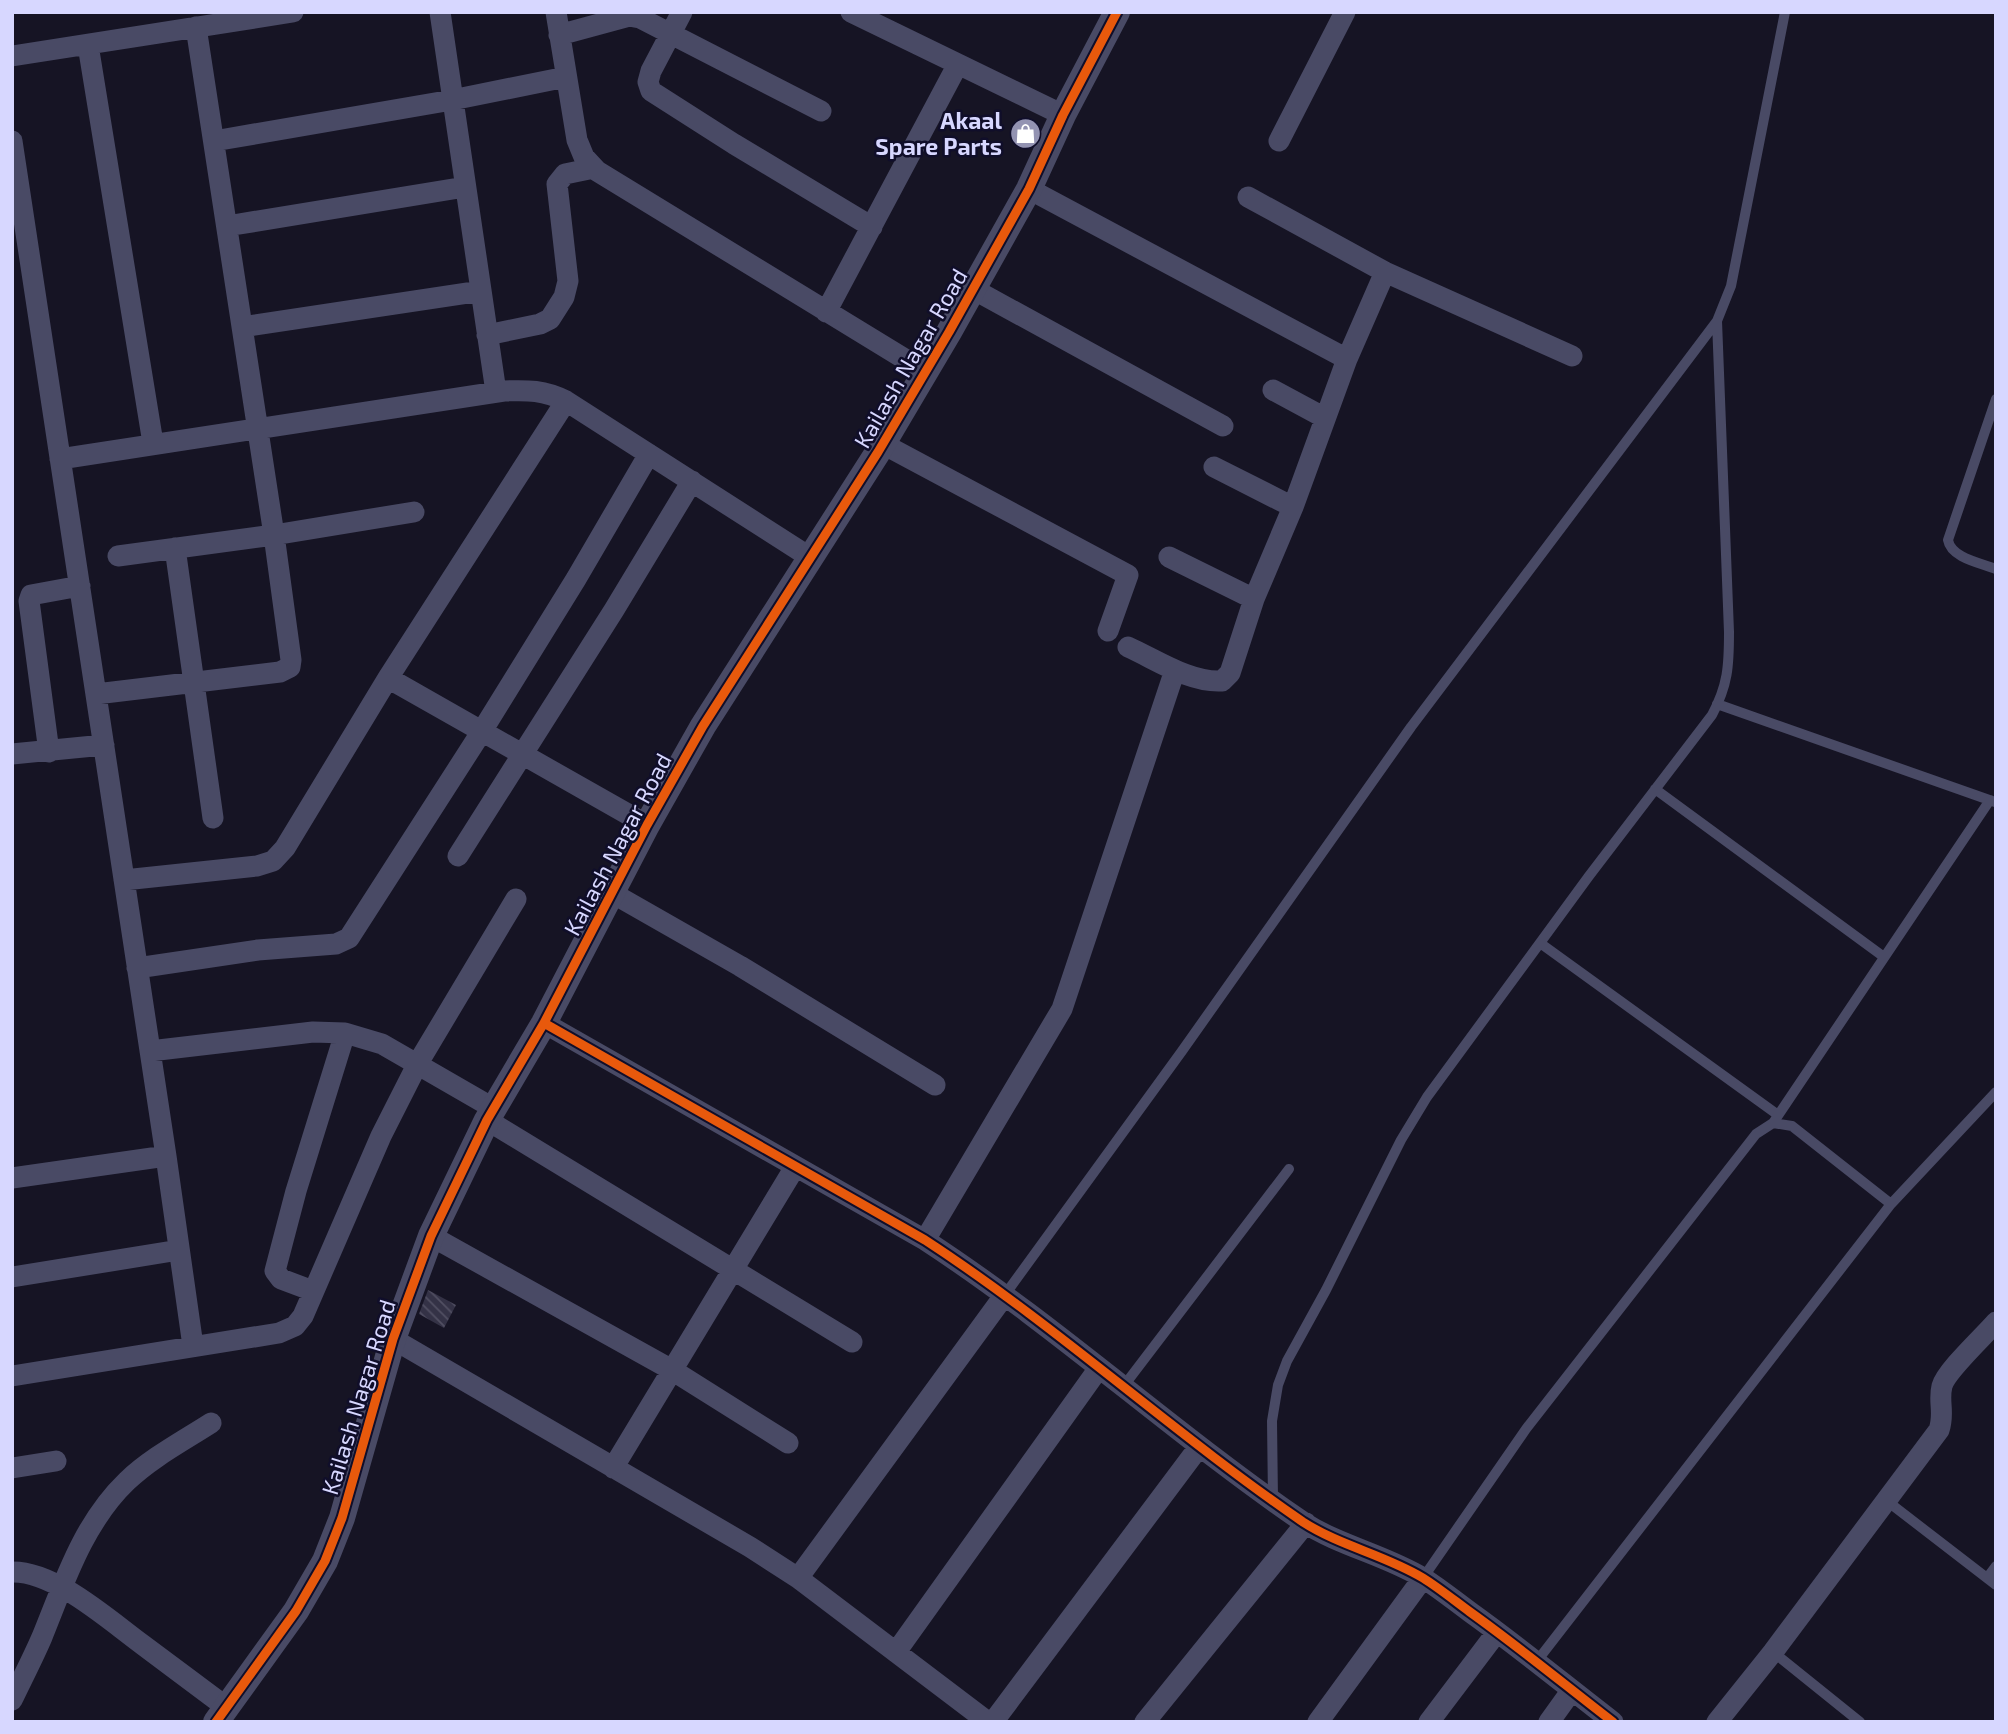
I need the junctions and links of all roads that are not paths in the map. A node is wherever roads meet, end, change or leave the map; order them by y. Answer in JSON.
{"nodes":[{"id":1,"x":293,"y":12,"type":"edge"},
{"id":2,"x":440,"y":12,"type":"edge"},
{"id":3,"x":556,"y":12,"type":"edge"},
{"id":4,"x":682,"y":12,"type":"edge"},
{"id":5,"x":851,"y":12,"type":"edge"},
{"id":6,"x":1117,"y":12,"type":"edge"},
{"id":7,"x":1345,"y":12,"type":"edge"},
{"id":8,"x":1785,"y":12,"type":"edge"},
{"id":9,"x":196,"y":27,"type":"junction"},
{"id":10,"x":672,"y":33,"type":"junction"},
{"id":11,"x":559,"y":35,"type":"junction"},
{"id":12,"x":88,"y":45,"type":"junction"},
{"id":13,"x":12,"y":56,"type":"edge"},
{"id":14,"x":958,"y":64,"type":"junction"},
{"id":15,"x":566,"y":77,"type":"junction"},
{"id":16,"x":452,"y":100,"type":"junction"},
{"id":17,"x":821,"y":111,"type":"dead end"},
{"id":18,"x":1063,"y":116,"type":"junction"},
{"id":19,"x":12,"y":141,"type":"edge"},
{"id":20,"x":214,"y":141,"type":"junction"},
{"id":21,"x":1279,"y":141,"type":"dead end"},
{"id":22,"x":594,"y":168,"type":"junction"},
{"id":23,"x":465,"y":187,"type":"junction"},
{"id":24,"x":1028,"y":189,"type":"junction"},
{"id":25,"x":1248,"y":197,"type":"dead end"},
{"id":26,"x":227,"y":226,"type":"junction"},
{"id":27,"x":872,"y":227,"type":"junction"},
{"id":28,"x":1385,"y":272,"type":"junction"},
{"id":29,"x":973,"y":289,"type":"junction"},
{"id":30,"x":481,"y":291,"type":"junction"},
{"id":31,"x":827,"y":312,"type":"junction"},
{"id":32,"x":1717,"y":321,"type":"junction"},
{"id":33,"x":242,"y":327,"type":"junction"},
{"id":34,"x":487,"y":335,"type":"junction"},
{"id":35,"x":1572,"y":356,"type":"dead end"},
{"id":36,"x":1347,"y":359,"type":"junction"},
{"id":37,"x":926,"y":372,"type":"junction"},
{"id":38,"x":1273,"y":390,"type":"dead end"},
{"id":39,"x":496,"y":392,"type":"junction"},
{"id":40,"x":1996,"y":398,"type":"edge"},
{"id":41,"x":566,"y":401,"type":"junction"},
{"id":42,"x":1325,"y":418,"type":"junction"},
{"id":43,"x":1223,"y":426,"type":"dead end"},
{"id":44,"x":258,"y":428,"type":"junction"},
{"id":45,"x":153,"y":443,"type":"junction"},
{"id":46,"x":883,"y":444,"type":"junction"},
{"id":47,"x":649,"y":454,"type":"junction"},
{"id":48,"x":60,"y":458,"type":"junction"},
{"id":49,"x":1214,"y":467,"type":"dead end"},
{"id":50,"x":692,"y":481,"type":"junction"},
{"id":51,"x":1293,"y":506,"type":"junction"},
{"id":52,"x":414,"y":512,"type":"dead end"},
{"id":53,"x":274,"y":535,"type":"junction"},
{"id":54,"x":175,"y":548,"type":"junction"},
{"id":55,"x":118,"y":556,"type":"dead end"},
{"id":56,"x":1169,"y":557,"type":"dead end"},
{"id":57,"x":811,"y":558,"type":"junction"},
{"id":58,"x":1996,"y":569,"type":"edge"},
{"id":59,"x":79,"y":586,"type":"junction"},
{"id":60,"x":1254,"y":599,"type":"junction"},
{"id":61,"x":1108,"y":631,"type":"dead end"},
{"id":62,"x":1128,"y":647,"type":"dead end"},
{"id":63,"x":1175,"y":670,"type":"junction"},
{"id":64,"x":388,"y":678,"type":"junction"},
{"id":65,"x":196,"y":681,"type":"junction"},
{"id":66,"x":96,"y":694,"type":"junction"},
{"id":67,"x":1717,"y":704,"type":"junction"},
{"id":68,"x":482,"y":731,"type":"junction"},
{"id":69,"x":104,"y":745,"type":"junction"},
{"id":70,"x":48,"y":752,"type":"junction"},
{"id":71,"x":12,"y":754,"type":"edge"},
{"id":72,"x":521,"y":754,"type":"junction"},
{"id":73,"x":1655,"y":789,"type":"junction"},
{"id":74,"x":1993,"y":801,"type":"edge"},
{"id":75,"x":214,"y":818,"type":"dead end"},
{"id":76,"x":647,"y":825,"type":"junction"},
{"id":77,"x":458,"y":856,"type":"dead end"},
{"id":78,"x":124,"y":880,"type":"junction"},
{"id":79,"x":612,"y":893,"type":"junction"},
{"id":80,"x":516,"y":899,"type":"dead end"},
{"id":81,"x":1540,"y":943,"type":"junction"},
{"id":82,"x":1884,"y":957,"type":"junction"},
{"id":83,"x":137,"y":968,"type":"junction"},
{"id":84,"x":544,"y":1023,"type":"junction"},
{"id":85,"x":345,"y":1033,"type":"junction"},
{"id":86,"x":150,"y":1051,"type":"junction"},
{"id":87,"x":418,"y":1063,"type":"junction"},
{"id":88,"x":936,"y":1085,"type":"dead end"},
{"id":89,"x":1996,"y":1092,"type":"edge"},
{"id":90,"x":490,"y":1114,"type":"junction"},
{"id":91,"x":1776,"y":1119,"type":"junction"},
{"id":92,"x":166,"y":1156,"type":"junction"},
{"id":93,"x":794,"y":1167,"type":"junction"},
{"id":94,"x":1289,"y":1169,"type":"dead end"},
{"id":95,"x":12,"y":1178,"type":"edge"},
{"id":96,"x":1891,"y":1204,"type":"junction"},
{"id":97,"x":431,"y":1236,"type":"junction"},
{"id":98,"x":925,"y":1240,"type":"junction"},
{"id":99,"x":179,"y":1250,"type":"junction"},
{"id":100,"x":734,"y":1269,"type":"junction"},
{"id":101,"x":12,"y":1277,"type":"edge"},
{"id":102,"x":313,"y":1291,"type":"junction"},
{"id":103,"x":1004,"y":1296,"type":"junction"},
{"id":104,"x":1996,"y":1322,"type":"edge"},
{"id":105,"x":393,"y":1339,"type":"junction"},
{"id":106,"x":852,"y":1342,"type":"dead end"},
{"id":107,"x":192,"y":1346,"type":"junction"},
{"id":108,"x":1099,"y":1368,"type":"junction"},
{"id":109,"x":673,"y":1370,"type":"junction"},
{"id":110,"x":12,"y":1376,"type":"edge"},
{"id":111,"x":1123,"y":1387,"type":"junction"},
{"id":112,"x":211,"y":1423,"type":"dead end"},
{"id":113,"x":788,"y":1443,"type":"dead end"},
{"id":114,"x":1199,"y":1447,"type":"junction"},
{"id":115,"x":56,"y":1461,"type":"dead end"},
{"id":116,"x":12,"y":1468,"type":"edge"},
{"id":117,"x":613,"y":1468,"type":"junction"},
{"id":118,"x":1273,"y":1500,"type":"junction"},
{"id":119,"x":1887,"y":1501,"type":"junction"},
{"id":120,"x":1306,"y":1523,"type":"junction"},
{"id":121,"x":1996,"y":1566,"type":"edge"},
{"id":122,"x":12,"y":1572,"type":"edge"},
{"id":123,"x":798,"y":1578,"type":"junction"},
{"id":124,"x":1423,"y":1578,"type":"junction"},
{"id":125,"x":1991,"y":1582,"type":"edge"},
{"id":126,"x":61,"y":1587,"type":"junction"},
{"id":127,"x":1497,"y":1632,"type":"junction"},
{"id":128,"x":1773,"y":1651,"type":"junction"},
{"id":129,"x":896,"y":1652,"type":"junction"},
{"id":130,"x":1537,"y":1661,"type":"junction"},
{"id":131,"x":1572,"y":1690,"type":"junction"},
{"id":132,"x":12,"y":1700,"type":"edge"},
{"id":133,"x":221,"y":1714,"type":"edge"},
{"id":134,"x":991,"y":1722,"type":"edge"},
{"id":135,"x":1145,"y":1722,"type":"edge"},
{"id":136,"x":1318,"y":1722,"type":"edge"},
{"id":137,"x":1429,"y":1722,"type":"edge"},
{"id":138,"x":1549,"y":1722,"type":"edge"},
{"id":139,"x":1613,"y":1722,"type":"edge"},
{"id":140,"x":1717,"y":1722,"type":"edge"},
{"id":141,"x":1860,"y":1722,"type":"edge"}],
"edges":[{"from":1,"to":9,"type":"street"},
{"from":2,"to":16,"type":"street"},
{"from":3,"to":11,"type":"street"},
{"from":4,"to":10,"type":"street"},
{"from":5,"to":14,"type":"street"},
{"from":6,"to":18,"type":"street","name":"Kailash Nagar Road"},
{"from":7,"to":21,"type":"street"},
{"from":8,"to":32,"type":"lane"},
{"from":9,"to":12,"type":"street"},
{"from":9,"to":20,"type":"street"},
{"from":10,"to":11,"type":"street"},
{"from":10,"to":17,"type":"street"},
{"from":10,"to":27,"type":"street"},
{"from":11,"to":15,"type":"street"},
{"from":12,"to":13,"type":"street"},
{"from":12,"to":45,"type":"street"},
{"from":14,"to":18,"type":"street"},
{"from":14,"to":27,"type":"street"},
{"from":15,"to":16,"type":"street"},
{"from":15,"to":22,"type":"street"},
{"from":16,"to":20,"type":"street"},
{"from":16,"to":23,"type":"street"},
{"from":18,"to":24,"type":"street","name":"Kailash Nagar Road"},
{"from":19,"to":48,"type":"street"},
{"from":20,"to":26,"type":"street"},
{"from":22,"to":31,"type":"street"},
{"from":22,"to":34,"type":"street"},
{"from":23,"to":26,"type":"street"},
{"from":23,"to":30,"type":"street"},
{"from":24,"to":29,"type":"street","name":"Kailash Nagar Road"},
{"from":24,"to":36,"type":"street"},
{"from":25,"to":28,"type":"street"},
{"from":26,"to":33,"type":"street"},
{"from":27,"to":31,"type":"street"},
{"from":28,"to":35,"type":"street"},
{"from":28,"to":36,"type":"street"},
{"from":29,"to":37,"type":"street","name":"Kailash Nagar Road"},
{"from":29,"to":43,"type":"street"},
{"from":30,"to":33,"type":"street"},
{"from":30,"to":34,"type":"street"},
{"from":31,"to":37,"type":"street"},
{"from":32,"to":67,"type":"lane"},
{"from":32,"to":103,"type":"lane"},
{"from":33,"to":44,"type":"street"},
{"from":34,"to":39,"type":"street"},
{"from":36,"to":42,"type":"street"},
{"from":37,"to":46,"type":"street","name":"Kailash Nagar Road"},
{"from":38,"to":42,"type":"street"},
{"from":39,"to":41,"type":"street"},
{"from":39,"to":44,"type":"street"},
{"from":40,"to":58,"type":"lane"},
{"from":41,"to":47,"type":"street"},
{"from":41,"to":64,"type":"street"},
{"from":42,"to":51,"type":"street"},
{"from":44,"to":45,"type":"street"},
{"from":44,"to":53,"type":"street"},
{"from":45,"to":48,"type":"street"},
{"from":46,"to":57,"type":"street","name":"Kailash Nagar Road"},
{"from":46,"to":61,"type":"street"},
{"from":47,"to":50,"type":"street"},
{"from":47,"to":68,"type":"street"},
{"from":48,"to":59,"type":"street"},
{"from":49,"to":51,"type":"street"},
{"from":50,"to":57,"type":"street"},
{"from":50,"to":72,"type":"street"},
{"from":51,"to":60,"type":"street"},
{"from":52,"to":53,"type":"street"},
{"from":53,"to":54,"type":"street"},
{"from":53,"to":65,"type":"street"},
{"from":54,"to":55,"type":"street"},
{"from":54,"to":65,"type":"street"},
{"from":56,"to":60,"type":"street"},
{"from":57,"to":76,"type":"street","name":"Kailash Nagar Road"},
{"from":59,"to":66,"type":"street"},
{"from":59,"to":70,"type":"street"},
{"from":60,"to":63,"type":"street"},
{"from":62,"to":63,"type":"street"},
{"from":63,"to":98,"type":"street"},
{"from":64,"to":68,"type":"street"},
{"from":64,"to":78,"type":"street"},
{"from":65,"to":66,"type":"street"},
{"from":65,"to":75,"type":"street"},
{"from":66,"to":69,"type":"street"},
{"from":67,"to":73,"type":"lane"},
{"from":67,"to":74,"type":"lane"},
{"from":68,"to":72,"type":"street"},
{"from":68,"to":83,"type":"street"},
{"from":69,"to":70,"type":"street"},
{"from":69,"to":78,"type":"street"},
{"from":70,"to":71,"type":"street"},
{"from":72,"to":76,"type":"street"},
{"from":72,"to":77,"type":"street"},
{"from":73,"to":81,"type":"lane"},
{"from":73,"to":82,"type":"lane"},
{"from":74,"to":82,"type":"lane"},
{"from":76,"to":79,"type":"street","name":"Kailash Nagar Road"},
{"from":78,"to":83,"type":"street"},
{"from":79,"to":84,"type":"street","name":"Kailash Nagar Road"},
{"from":79,"to":88,"type":"street"},
{"from":80,"to":87,"type":"street"},
{"from":81,"to":91,"type":"lane"},
{"from":81,"to":118,"type":"lane"},
{"from":82,"to":91,"type":"lane"},
{"from":83,"to":86,"type":"street"},
{"from":84,"to":90,"type":"street","name":"Kailash Nagar Road"},
{"from":84,"to":93,"type":"street"},
{"from":85,"to":86,"type":"street"},
{"from":85,"to":87,"type":"street"},
{"from":85,"to":102,"type":"street"},
{"from":86,"to":92,"type":"street"},
{"from":87,"to":90,"type":"street"},
{"from":87,"to":102,"type":"street"},
{"from":89,"to":96,"type":"lane"},
{"from":90,"to":97,"type":"street","name":"Kailash Nagar Road"},
{"from":90,"to":100,"type":"street"},
{"from":91,"to":96,"type":"lane"},
{"from":91,"to":124,"type":"lane"},
{"from":92,"to":95,"type":"street"},
{"from":92,"to":99,"type":"street"},
{"from":93,"to":98,"type":"street"},
{"from":93,"to":100,"type":"street"},
{"from":94,"to":111,"type":"lane"},
{"from":96,"to":130,"type":"lane"},
{"from":97,"to":105,"type":"street","name":"Kailash Nagar Road"},
{"from":97,"to":109,"type":"street"},
{"from":98,"to":103,"type":"street"},
{"from":99,"to":101,"type":"street"},
{"from":99,"to":107,"type":"street"},
{"from":100,"to":106,"type":"street"},
{"from":100,"to":109,"type":"street"},
{"from":102,"to":107,"type":"street"},
{"from":103,"to":108,"type":"street"},
{"from":103,"to":123,"type":"street"},
{"from":104,"to":119,"type":"street"},
{"from":105,"to":117,"type":"street"},
{"from":105,"to":133,"type":"street","name":"Kailash Nagar Road"},
{"from":107,"to":110,"type":"street"},
{"from":108,"to":111,"type":"street"},
{"from":108,"to":129,"type":"street"},
{"from":109,"to":113,"type":"street"},
{"from":109,"to":117,"type":"street"},
{"from":111,"to":114,"type":"street"},
{"from":112,"to":126,"type":"street"},
{"from":114,"to":118,"type":"street"},
{"from":114,"to":134,"type":"street"},
{"from":115,"to":116,"type":"street"},
{"from":117,"to":123,"type":"street"},
{"from":118,"to":120,"type":"street"},
{"from":119,"to":125,"type":"lane"},
{"from":119,"to":128,"type":"street"},
{"from":120,"to":124,"type":"street"},
{"from":120,"to":135,"type":"street"},
{"from":121,"to":125,"type":"lane"},
{"from":122,"to":126,"type":"street"},
{"from":123,"to":129,"type":"street"},
{"from":124,"to":127,"type":"street"},
{"from":124,"to":136,"type":"street"},
{"from":126,"to":132,"type":"street"},
{"from":126,"to":133,"type":"street"},
{"from":127,"to":130,"type":"street"},
{"from":127,"to":137,"type":"street"},
{"from":128,"to":140,"type":"street"},
{"from":128,"to":141,"type":"lane"},
{"from":129,"to":134,"type":"street"},
{"from":130,"to":131,"type":"street"},
{"from":131,"to":138,"type":"street"},
{"from":131,"to":139,"type":"street"}]}
